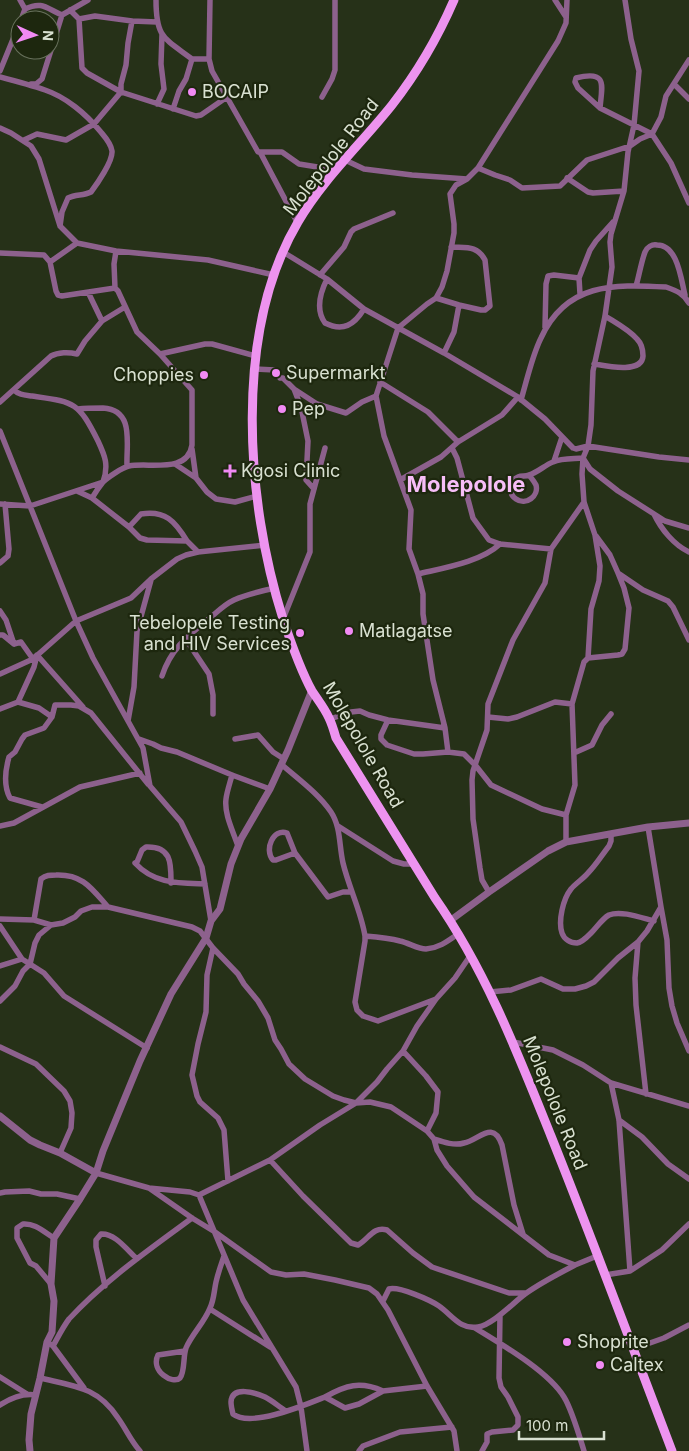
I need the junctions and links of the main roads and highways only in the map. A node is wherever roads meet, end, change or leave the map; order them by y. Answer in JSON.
{"nodes":[{"id":1,"x":454,"y":0,"type":"edge"},
{"id":2,"x":672,"y":1451,"type":"edge"}],
"edges":[{"from":1,"to":2,"type":"main road","name":"Molepolole Road"}]}
